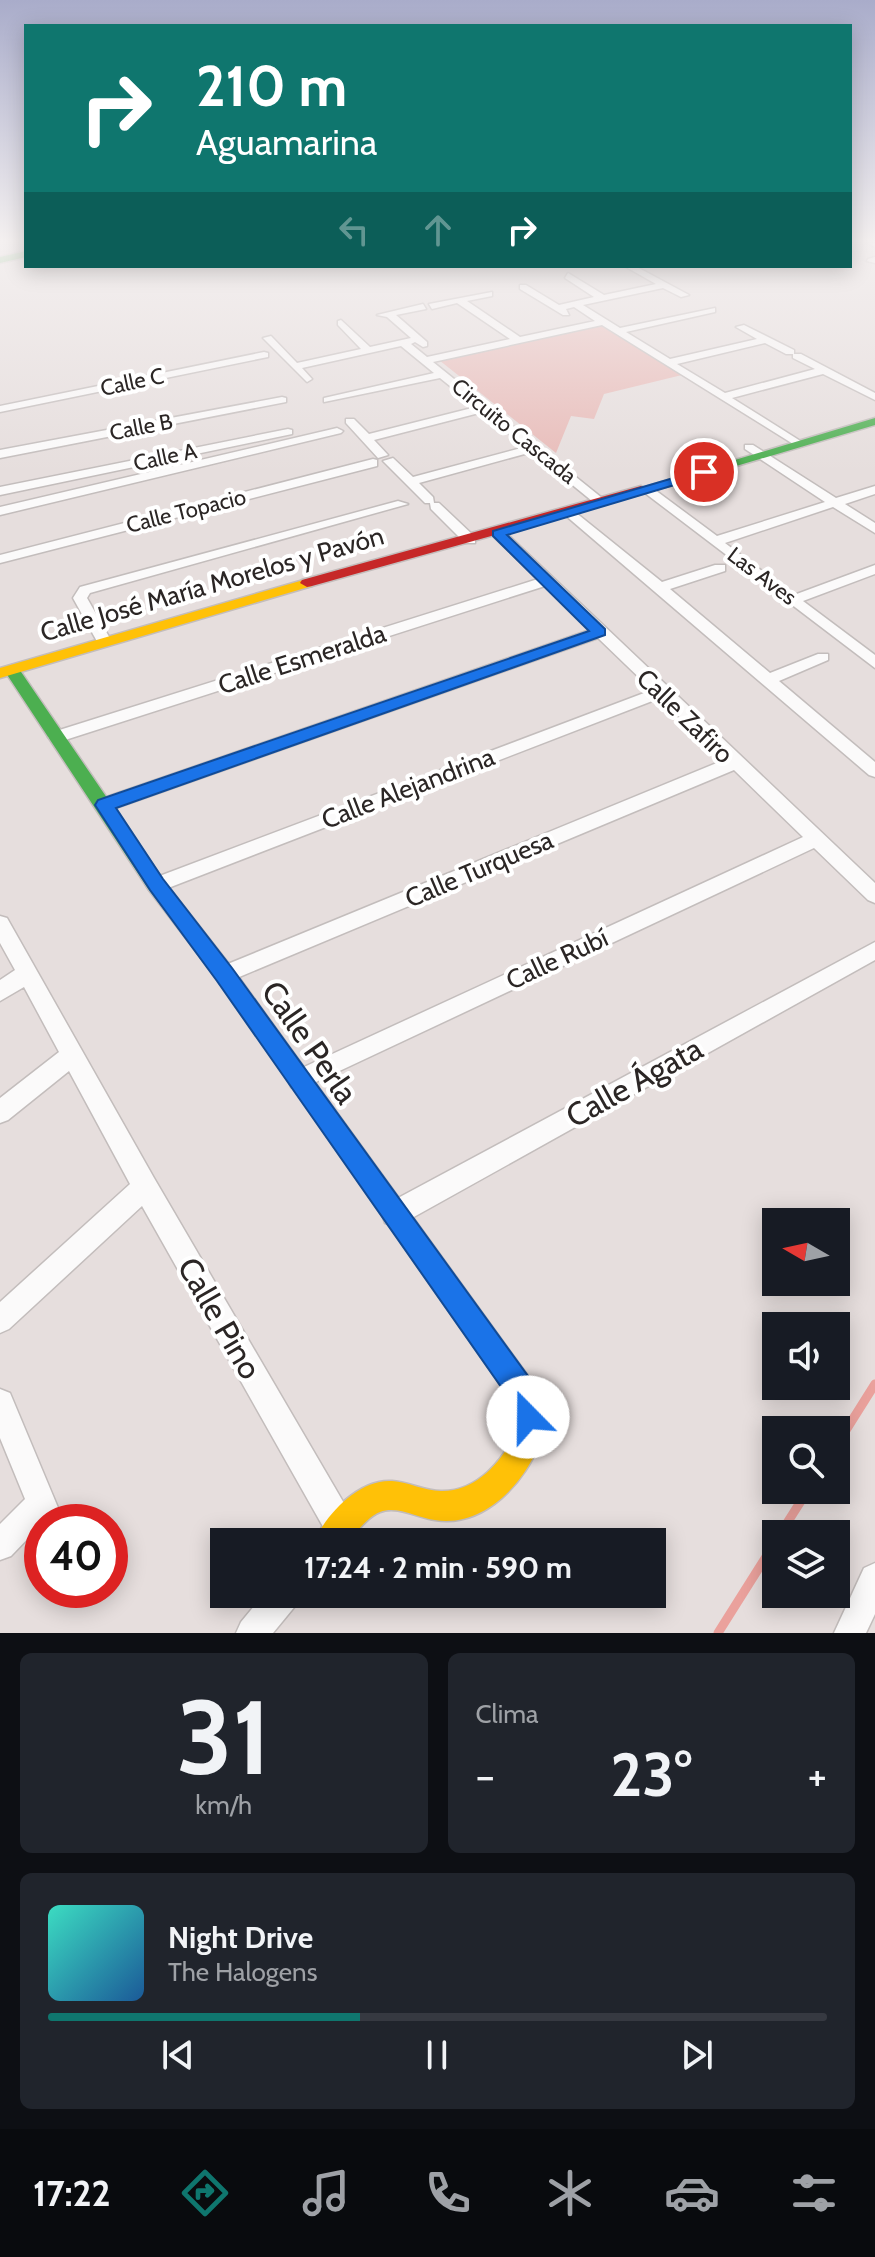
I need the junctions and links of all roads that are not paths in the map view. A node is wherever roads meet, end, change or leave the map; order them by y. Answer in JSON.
{"nodes":[{"id":1,"x":393,"y":319,"type":"edge"},
{"id":2,"x":487,"y":319,"type":"edge"},
{"id":3,"x":575,"y":319,"type":"edge"},
{"id":4,"x":599,"y":319,"type":"edge"},
{"id":5,"x":671,"y":319,"type":"edge"},
{"id":6,"x":603,"y":322,"type":"junction"},
{"id":7,"x":341,"y":323,"type":"dead end"},
{"id":8,"x":586,"y":326,"type":"junction"},
{"id":9,"x":741,"y":327,"type":"dead end"},
{"id":10,"x":618,"y":331,"type":"junction"},
{"id":11,"x":268,"y":338,"type":"dead end"},
{"id":12,"x":418,"y":339,"type":"junction"},
{"id":13,"x":518,"y":340,"type":"junction"},
{"id":14,"x":765,"y":340,"type":"junction"},
{"id":15,"x":403,"y":343,"type":"junction"},
{"id":16,"x":368,"y":350,"type":"junction"},
{"id":17,"x":264,"y":355,"type":"dead end"},
{"id":18,"x":440,"y":358,"type":"junction"},
{"id":19,"x":425,"y":361,"type":"junction"},
{"id":20,"x":668,"y":363,"type":"junction"},
{"id":21,"x":296,"y":366,"type":"junction"},
{"id":22,"x":825,"y":370,"type":"junction"},
{"id":23,"x":442,"y":374,"type":"junction"},
{"id":24,"x":723,"y":397,"type":"junction"},
{"id":25,"x":875,"y":397,"type":"edge"},
{"id":26,"x":282,"y":400,"type":"dead end"},
{"id":27,"x":487,"y":408,"type":"junction"},
{"id":28,"x":0,"y":409,"type":"edge"},
{"id":29,"x":875,"y":410,"type":"edge"},
{"id":30,"x":350,"y":421,"type":"dead end"},
{"id":31,"x":875,"y":421,"type":"edge"},
{"id":32,"x":366,"y":438,"type":"junction"},
{"id":33,"x":250,"y":440,"type":"junction"},
{"id":34,"x":792,"y":440,"type":"junction"},
{"id":35,"x":534,"y":448,"type":"junction"},
{"id":36,"x":259,"y":451,"type":"junction"},
{"id":37,"x":755,"y":451,"type":"junction"},
{"id":38,"x":0,"y":454,"type":"edge"},
{"id":39,"x":381,"y":460,"type":"junction"},
{"id":40,"x":409,"y":482,"type":"junction"},
{"id":41,"x":647,"y":490,"type":"junction"},
{"id":42,"x":875,"y":490,"type":"edge"},
{"id":43,"x":0,"y":491,"type":"edge"},
{"id":44,"x":596,"y":498,"type":"junction"},
{"id":45,"x":835,"y":503,"type":"junction"},
{"id":46,"x":402,"y":504,"type":"dead end"},
{"id":47,"x":0,"y":511,"type":"edge"},
{"id":48,"x":570,"y":512,"type":"junction"},
{"id":49,"x":875,"y":529,"type":"edge"},
{"id":50,"x":498,"y":533,"type":"junction"},
{"id":51,"x":467,"y":536,"type":"junction"},
{"id":52,"x":716,"y":541,"type":"junction"},
{"id":53,"x":0,"y":559,"type":"edge"},
{"id":54,"x":720,"y":568,"type":"dead end"},
{"id":55,"x":875,"y":569,"type":"edge"},
{"id":56,"x":547,"y":581,"type":"junction"},
{"id":57,"x":659,"y":588,"type":"junction"},
{"id":58,"x":794,"y":600,"type":"junction"},
{"id":59,"x":600,"y":632,"type":"junction"},
{"id":60,"x":104,"y":642,"type":"junction"},
{"id":61,"x":823,"y":657,"type":"dead end"},
{"id":62,"x":875,"y":663,"type":"edge"},
{"id":63,"x":6,"y":672,"type":"edge"},
{"id":64,"x":768,"y":680,"type":"junction"},
{"id":65,"x":661,"y":692,"type":"junction"},
{"id":66,"x":56,"y":737,"type":"junction"},
{"id":67,"x":734,"y":763,"type":"junction"},
{"id":68,"x":875,"y":771,"type":"edge"},
{"id":69,"x":104,"y":805,"type":"junction"},
{"id":70,"x":815,"y":839,"type":"junction"},
{"id":71,"x":156,"y":885,"type":"junction"},
{"id":72,"x":875,"y":895,"type":"edge"},
{"id":73,"x":0,"y":924,"type":"edge"},
{"id":74,"x":875,"y":950,"type":"edge"},
{"id":75,"x":25,"y":974,"type":"junction"},
{"id":76,"x":225,"y":974,"type":"junction"},
{"id":77,"x":0,"y":992,"type":"edge"},
{"id":78,"x":73,"y":1055,"type":"junction"},
{"id":79,"x":299,"y":1080,"type":"junction"},
{"id":80,"x":0,"y":1112,"type":"edge"},
{"id":81,"x":145,"y":1187,"type":"junction"},
{"id":82,"x":394,"y":1214,"type":"junction"},
{"id":83,"x":0,"y":1320,"type":"edge"},
{"id":84,"x":0,"y":1403,"type":"edge"},
{"id":85,"x":521,"y":1458,"type":"joint"},
{"id":86,"x":41,"y":1504,"type":"edge"},
{"id":87,"x":24,"y":1528,"type":"edge"},
{"id":88,"x":331,"y":1528,"type":"edge"},
{"id":89,"x":342,"y":1528,"type":"edge"},
{"id":90,"x":0,"y":1545,"type":"edge"},
{"id":91,"x":875,"y":1579,"type":"edge"},
{"id":92,"x":273,"y":1608,"type":"edge"},
{"id":93,"x":252,"y":1633,"type":"edge"},
{"id":94,"x":850,"y":1633,"type":"edge"}],
"edges":[{"from":1,"to":12,"type":"street"},
{"from":2,"to":13,"type":"street"},
{"from":3,"to":8,"type":"street"},
{"from":4,"to":6,"type":"street"},
{"from":5,"to":10,"type":"street"},
{"from":6,"to":8,"type":"street","name":"Circuito Cascada"},
{"from":6,"to":10,"type":"street"},
{"from":7,"to":16,"type":"street"},
{"from":8,"to":13,"type":"street","name":"Circuito Cascada"},
{"from":9,"to":14,"type":"street"},
{"from":10,"to":20,"type":"street"},
{"from":11,"to":21,"type":"street"},
{"from":12,"to":15,"type":"street"},
{"from":12,"to":18,"type":"street"},
{"from":13,"to":18,"type":"street","name":"Circuito Cascada"},
{"from":14,"to":20,"type":"street"},
{"from":14,"to":22,"type":"street"},
{"from":15,"to":16,"type":"street"},
{"from":15,"to":19,"type":"street","name":"Circuito Cascada"},
{"from":16,"to":21,"type":"street"},
{"from":17,"to":28,"type":"street","name":"Calle C"},
{"from":18,"to":19,"type":"street","name":"Circuito Cascada"},
{"from":19,"to":23,"type":"street","name":"Circuito Cascada"},
{"from":20,"to":24,"type":"street"},
{"from":21,"to":23,"type":"street"},
{"from":22,"to":24,"type":"street"},
{"from":22,"to":25,"type":"street"},
{"from":23,"to":27,"type":"street","name":"Circuito Cascada"},
{"from":24,"to":34,"type":"street"},
{"from":26,"to":38,"type":"street","name":"Calle B"},
{"from":27,"to":32,"type":"street"},
{"from":27,"to":35,"type":"street","name":"Circuito Cascada"},
{"from":29,"to":34,"type":"main road","name":"Calle José María Morelos y Pavón"},
{"from":30,"to":32,"type":"street"},
{"from":31,"to":34,"type":"main road","name":"Calle José María Morelos y Pavón"},
{"from":32,"to":39,"type":"street"},
{"from":33,"to":36,"type":"street"},
{"from":33,"to":36,"type":"street","name":"Calle A"},
{"from":33,"to":43,"type":"street","name":"Calle A"},
{"from":34,"to":37,"type":"main road","name":"Calle José María Morelos y Pavón"},
{"from":35,"to":40,"type":"street"},
{"from":35,"to":44,"type":"street","name":"Circuito Cascada"},
{"from":36,"to":47,"type":"street"},
{"from":37,"to":41,"type":"main road","name":"Calle José María Morelos y Pavón"},
{"from":37,"to":44,"type":"main road","name":"Calle José María Morelos y Pavón"},
{"from":37,"to":45,"type":"street"},
{"from":39,"to":40,"type":"street"},
{"from":39,"to":53,"type":"street","name":"Calle Topacio"},
{"from":40,"to":51,"type":"street"},
{"from":41,"to":44,"type":"main road","name":"Calle José María Morelos y Pavón"},
{"from":41,"to":52,"type":"street","name":"Las Aves"},
{"from":42,"to":45,"type":"street"},
{"from":44,"to":48,"type":"main road","name":"Calle José María Morelos y Pavón"},
{"from":44,"to":51,"type":"main road","name":"Calle José María Morelos y Pavón"},
{"from":45,"to":49,"type":"street"},
{"from":45,"to":52,"type":"street"},
{"from":46,"to":60,"type":"street"},
{"from":48,"to":50,"type":"main road","name":"Calle José María Morelos y Pavón"},
{"from":48,"to":57,"type":"street"},
{"from":50,"to":51,"type":"main road","name":"Calle José María Morelos y Pavón"},
{"from":50,"to":56,"type":"street","name":"Calle Zafiro"},
{"from":51,"to":60,"type":"main road","name":"Calle José María Morelos y Pavón"},
{"from":52,"to":58,"type":"street","name":"Las Aves"},
{"from":54,"to":57,"type":"street"},
{"from":55,"to":58,"type":"street"},
{"from":56,"to":59,"type":"street","name":"Calle Zafiro"},
{"from":56,"to":66,"type":"street","name":"Calle Esmeralda"},
{"from":57,"to":64,"type":"street"},
{"from":58,"to":62,"type":"street","name":"Las Aves"},
{"from":59,"to":65,"type":"street","name":"Calle Zafiro"},
{"from":59,"to":69,"type":"street"},
{"from":60,"to":63,"type":"main road","name":"Calle José María Morelos y Pavón"},
{"from":61,"to":64,"type":"street"},
{"from":63,"to":66,"type":"main road","name":"Calle Perla"},
{"from":64,"to":68,"type":"street"},
{"from":65,"to":67,"type":"street","name":"Calle Zafiro"},
{"from":65,"to":71,"type":"street","name":"Calle Alejandrina"},
{"from":66,"to":69,"type":"main road","name":"Calle Perla"},
{"from":67,"to":70,"type":"street","name":"Calle Zafiro"},
{"from":67,"to":76,"type":"street","name":"Calle Turquesa"},
{"from":69,"to":71,"type":"main road","name":"Calle Perla"},
{"from":70,"to":72,"type":"street","name":"Calle Zafiro"},
{"from":70,"to":79,"type":"street","name":"Calle Rubí"},
{"from":71,"to":76,"type":"main road","name":"Calle Perla"},
{"from":73,"to":75,"type":"street","name":"Calle Pino"},
{"from":74,"to":82,"type":"street","name":"Calle Ágata"},
{"from":75,"to":77,"type":"street"},
{"from":75,"to":78,"type":"street","name":"Calle Pino"},
{"from":76,"to":79,"type":"main road","name":"Calle Perla"},
{"from":78,"to":80,"type":"street"},
{"from":78,"to":81,"type":"street","name":"Calle Pino"},
{"from":79,"to":82,"type":"main road","name":"Calle Perla"},
{"from":81,"to":83,"type":"street"},
{"from":81,"to":88,"type":"street","name":"Calle Pino"},
{"from":82,"to":85,"type":"main road","name":"Calle Perla"},
{"from":84,"to":86,"type":"street"},
{"from":85,"to":89,"type":"main road","name":"Calle Pino"},
{"from":87,"to":90,"type":"street"},
{"from":91,"to":94,"type":"street"},
{"from":92,"to":93,"type":"street"}]}
